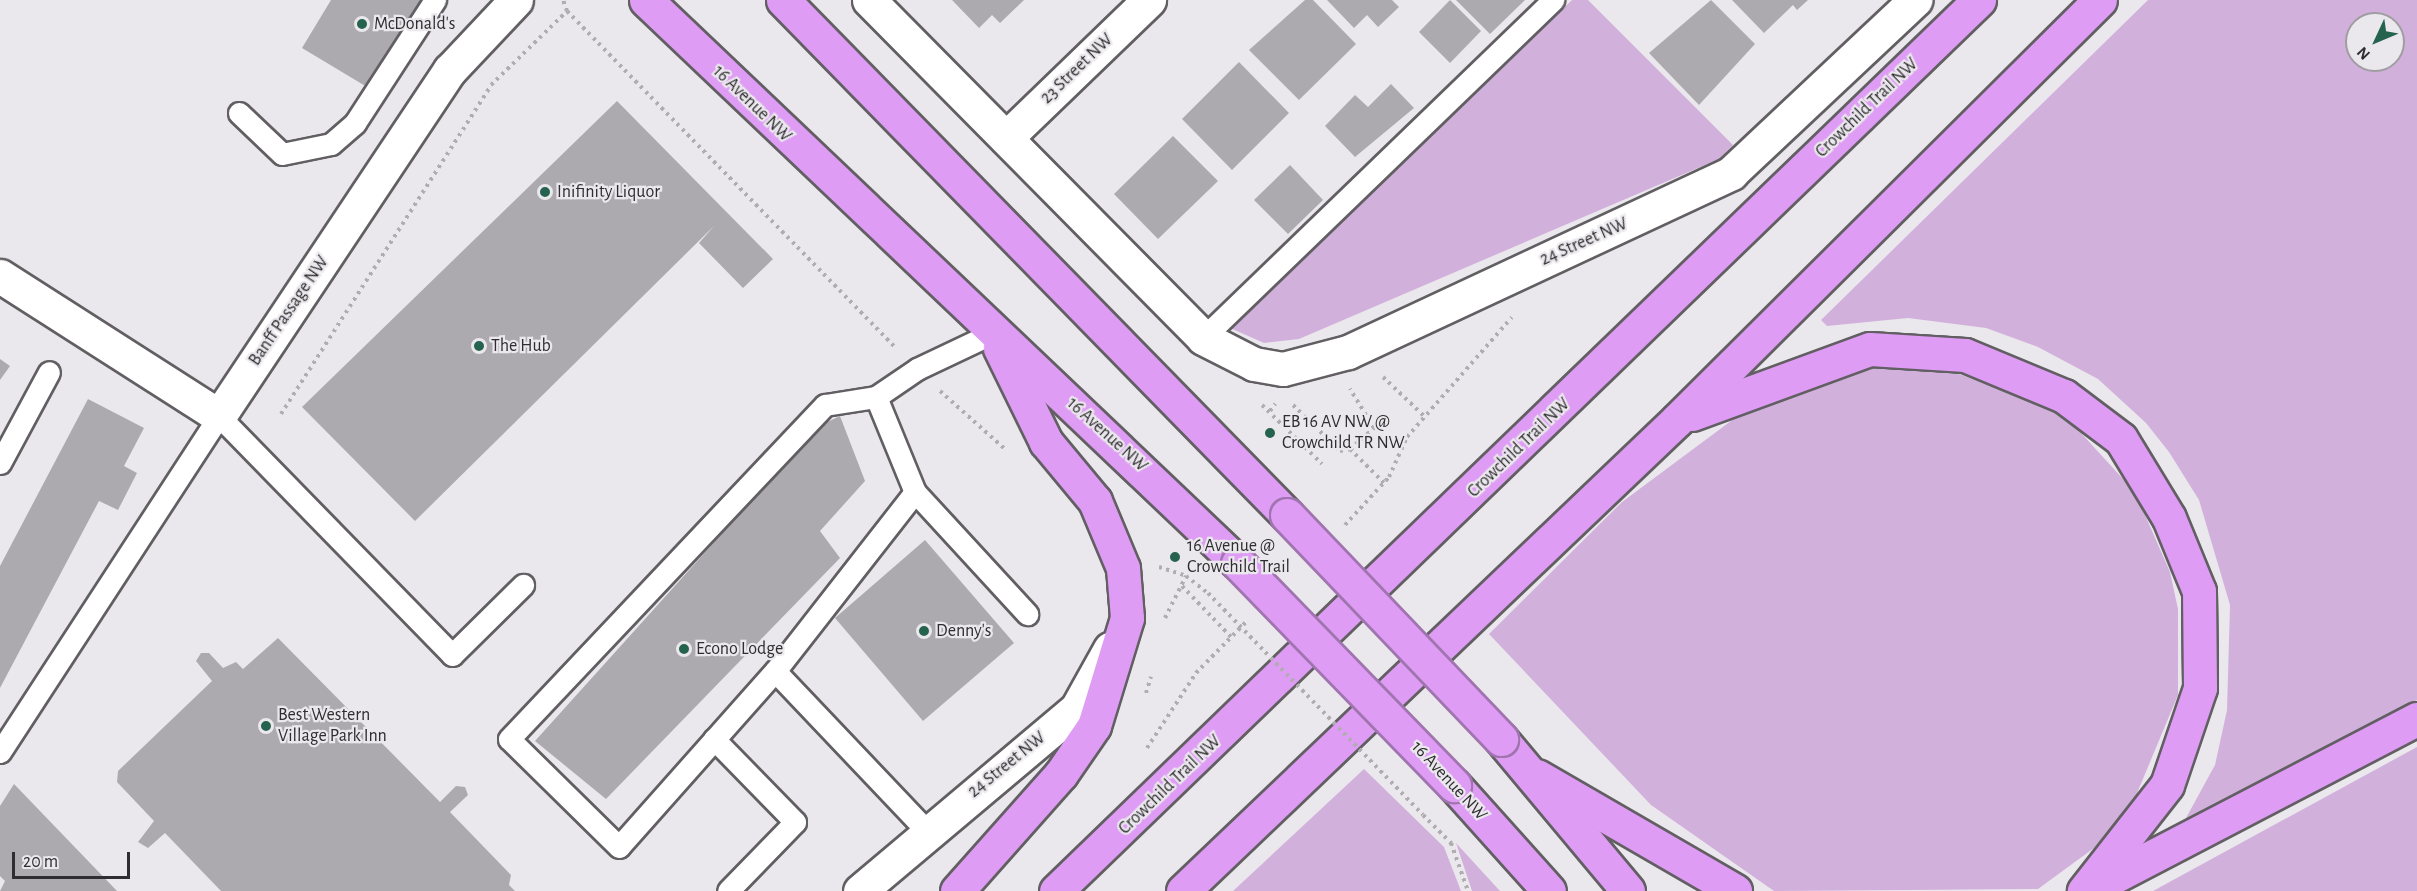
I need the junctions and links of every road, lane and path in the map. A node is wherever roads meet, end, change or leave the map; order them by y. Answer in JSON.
{"nodes":[{"id":1,"x":435,"y":0,"type":"edge"},
{"id":2,"x":516,"y":0,"type":"edge"},
{"id":3,"x":563,"y":0,"type":"edge"},
{"id":4,"x":646,"y":0,"type":"edge"},
{"id":5,"x":783,"y":0,"type":"edge"},
{"id":6,"x":869,"y":0,"type":"edge"},
{"id":7,"x":1149,"y":0,"type":"edge"},
{"id":8,"x":1553,"y":0,"type":"edge"},
{"id":9,"x":1915,"y":0,"type":"edge"},
{"id":10,"x":1979,"y":0,"type":"edge"},
{"id":11,"x":2099,"y":4,"type":"edge"},
{"id":12,"x":567,"y":11,"type":"junction"},
{"id":13,"x":239,"y":113,"type":"dead end"},
{"id":14,"x":1006,"y":138,"type":"junction"},
{"id":15,"x":0,"y":276,"type":"edge"},
{"id":16,"x":1514,"y":307,"type":"dead end"},
{"id":17,"x":993,"y":333,"type":"junction"},
{"id":18,"x":1203,"y":338,"type":"junction"},
{"id":19,"x":917,"y":369,"type":"junction"},
{"id":20,"x":49,"y":372,"type":"dead end"},
{"id":21,"x":1379,"y":373,"type":"dead end"},
{"id":22,"x":1360,"y":380,"type":"dead end"},
{"id":23,"x":876,"y":397,"type":"junction"},
{"id":24,"x":1257,"y":401,"type":"dead end"},
{"id":25,"x":1270,"y":411,"type":"junction"},
{"id":26,"x":281,"y":414,"type":"dead end"},
{"id":27,"x":219,"y":416,"type":"junction"},
{"id":28,"x":1424,"y":416,"type":"junction"},
{"id":29,"x":1677,"y":420,"type":"junction"},
{"id":30,"x":1350,"y":449,"type":"junction"},
{"id":31,"x":1011,"y":454,"type":"dead end"},
{"id":32,"x":0,"y":464,"type":"edge"},
{"id":33,"x":1322,"y":464,"type":"dead end"},
{"id":34,"x":1384,"y":483,"type":"junction"},
{"id":35,"x":1380,"y":488,"type":"dead end"},
{"id":36,"x":915,"y":492,"type":"junction"},
{"id":37,"x":1154,"y":565,"type":"dead end"},
{"id":38,"x":1186,"y":576,"type":"junction"},
{"id":39,"x":523,"y":585,"type":"dead end"},
{"id":40,"x":1182,"y":585,"type":"junction"},
{"id":41,"x":1027,"y":614,"type":"dead end"},
{"id":42,"x":1127,"y":618,"type":"junction"},
{"id":43,"x":1159,"y":629,"type":"dead end"},
{"id":44,"x":775,"y":671,"type":"junction"},
{"id":45,"x":1151,"y":673,"type":"dead end"},
{"id":46,"x":1143,"y":701,"type":"dead end"},
{"id":47,"x":2417,"y":718,"type":"edge"},
{"id":48,"x":714,"y":739,"type":"junction"},
{"id":49,"x":0,"y":752,"type":"edge"},
{"id":50,"x":1142,"y":754,"type":"dead end"},
{"id":51,"x":1537,"y":776,"type":"junction"},
{"id":52,"x":927,"y":831,"type":"junction"},
{"id":53,"x":728,"y":891,"type":"edge"},
{"id":54,"x":860,"y":891,"type":"edge"},
{"id":55,"x":957,"y":891,"type":"edge"},
{"id":56,"x":1056,"y":891,"type":"edge"},
{"id":57,"x":1183,"y":891,"type":"edge"},
{"id":58,"x":1468,"y":891,"type":"edge"},
{"id":59,"x":1549,"y":891,"type":"edge"},
{"id":60,"x":1628,"y":891,"type":"edge"},
{"id":61,"x":1735,"y":891,"type":"edge"},
{"id":62,"x":2086,"y":891,"type":"edge"}],
"edges":[{"from":1,"to":13,"type":"lane"},
{"from":2,"to":27,"type":"street","name":"Banff Passage NW"},
{"from":3,"to":12,"type":"path"},
{"from":4,"to":17,"type":"highway","name":"16 Avenue NW"},
{"from":5,"to":51,"type":"highway","bridge":true},
{"from":6,"to":14,"type":"street"},
{"from":7,"to":14,"type":"street","name":"23 Street NW"},
{"from":8,"to":18,"type":"lane"},
{"from":9,"to":18,"type":"street","name":"24 Street NW"},
{"from":10,"to":56,"type":"highway","name":"Crowchild Trail NW"},
{"from":11,"to":29,"type":"highway"},
{"from":12,"to":19,"type":"path"},
{"from":12,"to":26,"type":"path"},
{"from":14,"to":18,"type":"street"},
{"from":15,"to":27,"type":"street"},
{"from":16,"to":28,"type":"path"},
{"from":17,"to":19,"type":"lane"},
{"from":17,"to":42,"type":"highway"},
{"from":17,"to":59,"type":"highway","name":"16 Avenue NW","bridge":true},
{"from":19,"to":23,"type":"lane"},
{"from":19,"to":31,"type":"path"},
{"from":20,"to":32,"type":"lane"},
{"from":21,"to":28,"type":"path"},
{"from":22,"to":30,"type":"path"},
{"from":23,"to":36,"type":"lane"},
{"from":23,"to":48,"type":"lane"},
{"from":24,"to":25,"type":"path"},
{"from":25,"to":30,"type":"path"},
{"from":25,"to":33,"type":"path"},
{"from":27,"to":39,"type":"lane"},
{"from":27,"to":49,"type":"lane"},
{"from":28,"to":34,"type":"path"},
{"from":29,"to":57,"type":"highway"},
{"from":29,"to":62,"type":"highway"},
{"from":30,"to":34,"type":"path"},
{"from":34,"to":35,"type":"path"},
{"from":36,"to":41,"type":"lane"},
{"from":36,"to":44,"type":"lane"},
{"from":37,"to":38,"type":"path"},
{"from":38,"to":40,"type":"path"},
{"from":38,"to":58,"type":"path","bridge":true},
{"from":40,"to":43,"type":"path"},
{"from":40,"to":50,"type":"path"},
{"from":42,"to":52,"type":"street","name":"24 Street NW"},
{"from":42,"to":55,"type":"highway"},
{"from":44,"to":48,"type":"lane"},
{"from":44,"to":52,"type":"lane"},
{"from":45,"to":46,"type":"path"},
{"from":47,"to":62,"type":"highway"},
{"from":48,"to":53,"type":"lane"},
{"from":51,"to":60,"type":"highway"},
{"from":51,"to":61,"type":"highway"},
{"from":52,"to":54,"type":"street","name":"24 Street NW"}]}
